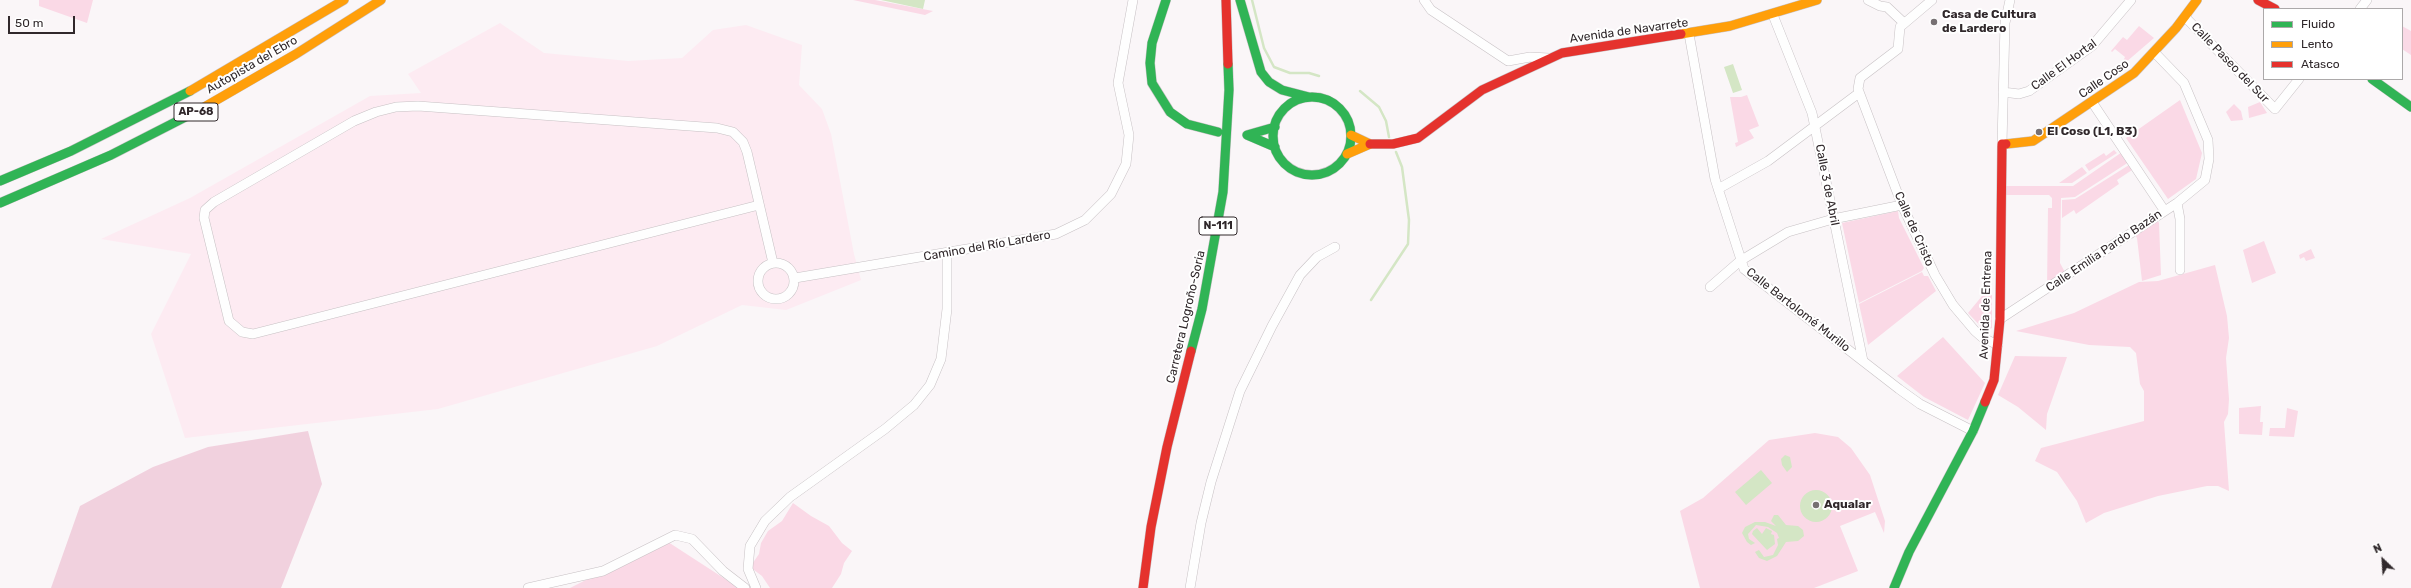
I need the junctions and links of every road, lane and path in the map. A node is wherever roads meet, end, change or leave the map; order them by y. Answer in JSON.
{"nodes":[{"id":1,"x":344,"y":0,"type":"edge"},
{"id":2,"x":381,"y":0,"type":"edge"},
{"id":3,"x":1133,"y":0,"type":"edge"},
{"id":4,"x":1166,"y":0,"type":"edge"},
{"id":5,"x":1226,"y":0,"type":"edge"},
{"id":6,"x":1240,"y":0,"type":"edge"},
{"id":7,"x":1424,"y":0,"type":"edge"},
{"id":8,"x":1817,"y":0,"type":"edge"},
{"id":9,"x":1868,"y":0,"type":"edge"},
{"id":10,"x":1932,"y":0,"type":"edge"},
{"id":11,"x":2010,"y":0,"type":"edge"},
{"id":12,"x":2131,"y":0,"type":"edge"},
{"id":13,"x":2197,"y":0,"type":"edge"},
{"id":14,"x":2258,"y":0,"type":"edge"},
{"id":15,"x":2367,"y":0,"type":"edge"},
{"id":16,"x":1889,"y":3,"type":"edge"},
{"id":17,"x":2273,"y":8,"type":"edge"},
{"id":18,"x":2361,"y":8,"type":"edge"},
{"id":19,"x":1773,"y":15,"type":"junction"},
{"id":20,"x":2185,"y":17,"type":"junction"},
{"id":21,"x":1907,"y":21,"type":"junction"},
{"id":22,"x":1689,"y":34,"type":"junction"},
{"id":23,"x":2155,"y":53,"type":"junction"},
{"id":24,"x":1550,"y":58,"type":"junction"},
{"id":25,"x":2298,"y":80,"type":"edge"},
{"id":26,"x":2373,"y":80,"type":"edge"},
{"id":27,"x":2003,"y":92,"type":"junction"},
{"id":28,"x":1859,"y":93,"type":"junction"},
{"id":29,"x":1308,"y":97,"type":"junction"},
{"id":30,"x":2092,"y":102,"type":"junction"},
{"id":31,"x":2411,"y":107,"type":"edge"},
{"id":32,"x":1275,"y":127,"type":"junction"},
{"id":33,"x":1815,"y":127,"type":"junction"},
{"id":34,"x":1218,"y":132,"type":"dead end"},
{"id":35,"x":1238,"y":134,"type":"dead end"},
{"id":36,"x":1247,"y":135,"type":"junction"},
{"id":37,"x":1351,"y":135,"type":"junction"},
{"id":38,"x":1370,"y":144,"type":"junction"},
{"id":39,"x":2002,"y":144,"type":"junction"},
{"id":40,"x":1275,"y":147,"type":"junction"},
{"id":41,"x":1347,"y":154,"type":"junction"},
{"id":42,"x":0,"y":181,"type":"edge"},
{"id":43,"x":1718,"y":190,"type":"junction"},
{"id":44,"x":2177,"y":202,"type":"junction"},
{"id":45,"x":0,"y":203,"type":"edge"},
{"id":46,"x":759,"y":205,"type":"junction"},
{"id":47,"x":1902,"y":205,"type":"junction"},
{"id":48,"x":2164,"y":210,"type":"junction"},
{"id":49,"x":1833,"y":219,"type":"junction"},
{"id":50,"x":1335,"y":247,"type":"dead end"},
{"id":51,"x":947,"y":253,"type":"junction"},
{"id":52,"x":1740,"y":261,"type":"junction"},
{"id":53,"x":773,"y":263,"type":"junction"},
{"id":54,"x":2180,"y":270,"type":"dead end"},
{"id":55,"x":795,"y":278,"type":"junction"},
{"id":56,"x":1710,"y":286,"type":"dead end"},
{"id":57,"x":2000,"y":319,"type":"junction"},
{"id":58,"x":1998,"y":345,"type":"junction"},
{"id":59,"x":1863,"y":361,"type":"junction"},
{"id":60,"x":1973,"y":431,"type":"junction"},
{"id":61,"x":528,"y":588,"type":"edge"},
{"id":62,"x":745,"y":588,"type":"edge"},
{"id":63,"x":756,"y":588,"type":"edge"},
{"id":64,"x":1143,"y":588,"type":"edge"},
{"id":65,"x":1190,"y":588,"type":"edge"},
{"id":66,"x":1894,"y":588,"type":"edge"}],
"edges":[{"from":1,"to":42,"type":"main road","name":"Autopista del Ebro","number":"AP-68"},
{"from":2,"to":45,"type":"main road","name":"Autopista del Ebro","number":"AP-68"},
{"from":3,"to":51,"type":"street","name":"Camino del Río Lardero"},
{"from":4,"to":34,"type":"main road"},
{"from":5,"to":64,"type":"main road","name":"Carretera Logroño-Soria","number":"N-111"},
{"from":6,"to":29,"type":"main road"},
{"from":7,"to":24,"type":"street"},
{"from":8,"to":19,"type":"main road","name":"Avenida de Navarrete"},
{"from":9,"to":16,"type":"street"},
{"from":10,"to":21,"type":"street"},
{"from":11,"to":27,"type":"street","name":"Avenida de Entrena"},
{"from":12,"to":27,"type":"street","name":"Calle El Hortal"},
{"from":13,"to":20,"type":"main road","name":"Calle Coso"},
{"from":14,"to":17,"type":"main road"},
{"from":15,"to":18,"type":"street"},
{"from":16,"to":21,"type":"street"},
{"from":19,"to":22,"type":"main road","name":"Avenida de Navarrete"},
{"from":19,"to":33,"type":"street","name":"Calle 3 de Abril"},
{"from":20,"to":23,"type":"main road","name":"Calle Coso"},
{"from":20,"to":25,"type":"street","name":"Calle Paseo del Sur"},
{"from":21,"to":28,"type":"street"},
{"from":22,"to":24,"type":"main road","name":"Avenida de Navarrete"},
{"from":22,"to":43,"type":"street","name":"Calle Bartolomé Murillo"},
{"from":23,"to":30,"type":"main road","name":"Calle Coso"},
{"from":23,"to":44,"type":"street","name":"Calle Emilia Pardo Bazán"},
{"from":24,"to":38,"type":"main road","name":"Avenida de Navarrete"},
{"from":26,"to":31,"type":"main road"},
{"from":27,"to":39,"type":"street","name":"Avenida de Entrena"},
{"from":28,"to":33,"type":"street"},
{"from":28,"to":47,"type":"street","name":"Calle de Cristo"},
{"from":29,"to":32,"type":"main road"},
{"from":29,"to":37,"type":"main road"},
{"from":30,"to":39,"type":"main road","name":"Calle Coso"},
{"from":30,"to":48,"type":"street"},
{"from":32,"to":36,"type":"main road"},
{"from":32,"to":40,"type":"main road"},
{"from":33,"to":43,"type":"street"},
{"from":33,"to":49,"type":"street","name":"Calle 3 de Abril"},
{"from":35,"to":36,"type":"main road"},
{"from":36,"to":40,"type":"main road"},
{"from":37,"to":38,"type":"main road"},
{"from":37,"to":41,"type":"main road"},
{"from":38,"to":41,"type":"main road"},
{"from":39,"to":57,"type":"main road","name":"Avenida de Entrena"},
{"from":40,"to":41,"type":"main road"},
{"from":43,"to":52,"type":"street","name":"Calle Bartolomé Murillo"},
{"from":44,"to":48,"type":"street","name":"Calle Emilia Pardo Bazán"},
{"from":44,"to":54,"type":"street"},
{"from":46,"to":46,"type":"street"},
{"from":46,"to":53,"type":"street"},
{"from":47,"to":49,"type":"street"},
{"from":47,"to":58,"type":"street","name":"Calle de Cristo"},
{"from":48,"to":57,"type":"street","name":"Calle Emilia Pardo Bazán"},
{"from":49,"to":52,"type":"street"},
{"from":49,"to":59,"type":"street","name":"Calle 3 de Abril"},
{"from":50,"to":65,"type":"street"},
{"from":51,"to":55,"type":"street","name":"Camino del Río Lardero"},
{"from":51,"to":63,"type":"street"},
{"from":52,"to":56,"type":"street"},
{"from":52,"to":59,"type":"street","name":"Calle Bartolomé Murillo"},
{"from":53,"to":55,"type":"street"},
{"from":53,"to":55,"type":"street"},
{"from":57,"to":58,"type":"main road","name":"Avenida de Entrena"},
{"from":58,"to":60,"type":"main road","name":"Avenida de Entrena"},
{"from":59,"to":60,"type":"street","name":"Calle Bartolomé Murillo"},
{"from":60,"to":66,"type":"main road","name":"Avenida de Entrena"},
{"from":61,"to":62,"type":"street"}]}
